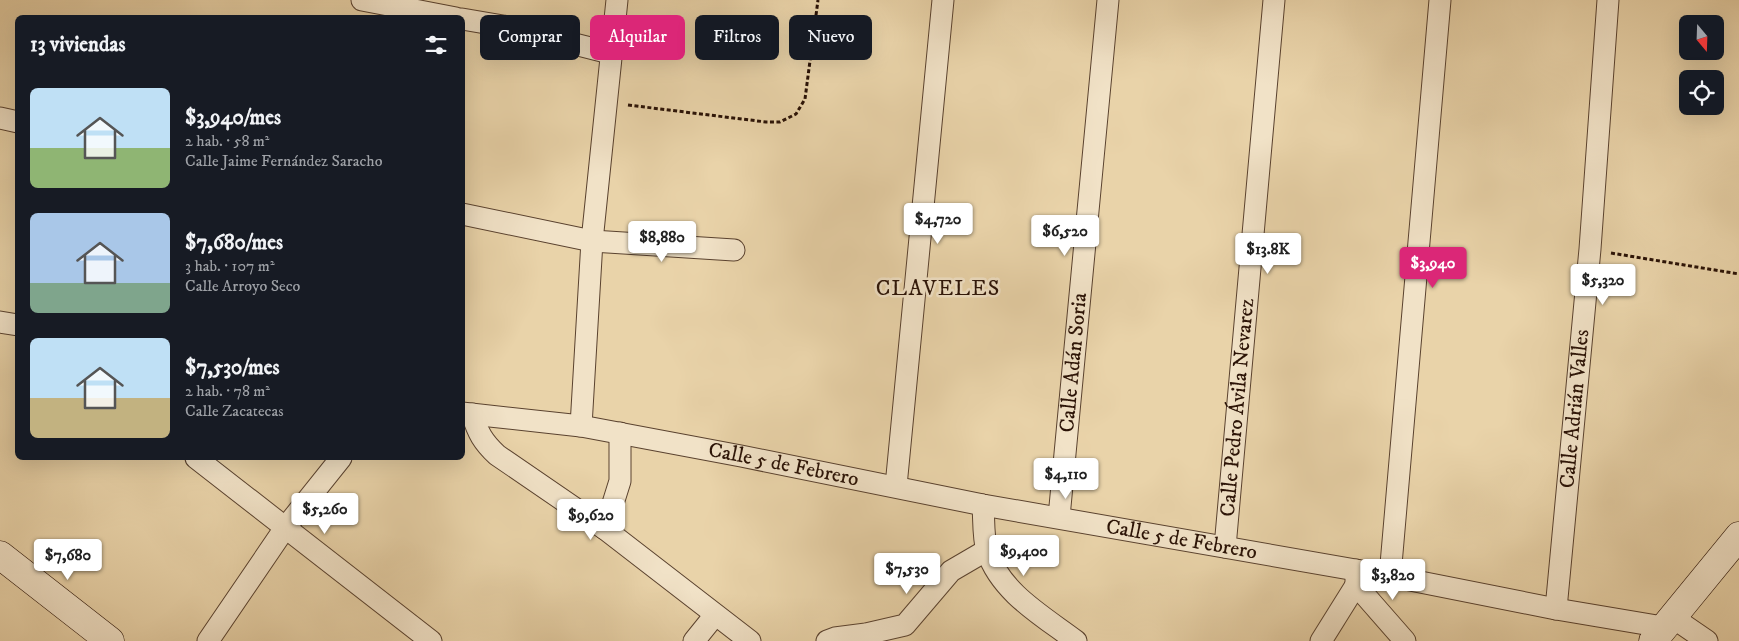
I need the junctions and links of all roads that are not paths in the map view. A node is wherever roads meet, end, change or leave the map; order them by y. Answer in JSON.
{"nodes":[{"id":1,"x":362,"y":0,"type":"edge"},
{"id":2,"x":617,"y":0,"type":"edge"},
{"id":3,"x":943,"y":0,"type":"edge"},
{"id":4,"x":1108,"y":0,"type":"edge"},
{"id":5,"x":1274,"y":0,"type":"edge"},
{"id":6,"x":1440,"y":0,"type":"edge"},
{"id":7,"x":1608,"y":0,"type":"edge"},
{"id":8,"x":440,"y":15,"type":"edge"},
{"id":9,"x":615,"y":15,"type":"edge"},
{"id":10,"x":465,"y":20,"type":"edge"},
{"id":11,"x":590,"y":48,"type":"edge"},
{"id":12,"x":609,"y":60,"type":"edge"},
{"id":13,"x":0,"y":118,"type":"edge"},
{"id":14,"x":15,"y":121,"type":"edge"},
{"id":15,"x":465,"y":215,"type":"edge"},
{"id":16,"x":592,"y":240,"type":"junction"},
{"id":17,"x":734,"y":250,"type":"dead end"},
{"id":18,"x":0,"y":322,"type":"edge"},
{"id":19,"x":15,"y":324,"type":"edge"},
{"id":20,"x":468,"y":413,"type":"edge"},
{"id":21,"x":580,"y":426,"type":"junction"},
{"id":22,"x":620,"y":434,"type":"junction"},
{"id":23,"x":199,"y":460,"type":"edge"},
{"id":24,"x":339,"y":460,"type":"edge"},
{"id":25,"x":896,"y":486,"type":"junction"},
{"id":26,"x":982,"y":505,"type":"junction"},
{"id":27,"x":1059,"y":517,"type":"junction"},
{"id":28,"x":285,"y":528,"type":"junction"},
{"id":29,"x":605,"y":529,"type":"junction"},
{"id":30,"x":1739,"y":536,"type":"edge"},
{"id":31,"x":1225,"y":547,"type":"junction"},
{"id":32,"x":987,"y":550,"type":"junction"},
{"id":33,"x":0,"y":555,"type":"edge"},
{"id":34,"x":1726,"y":568,"type":"edge"},
{"id":35,"x":1390,"y":576,"type":"junction"},
{"id":36,"x":1356,"y":577,"type":"junction"},
{"id":37,"x":1556,"y":609,"type":"junction"},
{"id":38,"x":715,"y":615,"type":"junction"},
{"id":39,"x":1663,"y":628,"type":"edge"},
{"id":40,"x":110,"y":641,"type":"edge"},
{"id":41,"x":208,"y":641,"type":"edge"},
{"id":42,"x":431,"y":641,"type":"edge"},
{"id":43,"x":694,"y":641,"type":"edge"},
{"id":44,"x":750,"y":641,"type":"edge"},
{"id":45,"x":827,"y":641,"type":"edge"},
{"id":46,"x":1076,"y":641,"type":"edge"},
{"id":47,"x":1321,"y":641,"type":"edge"},
{"id":48,"x":1405,"y":641,"type":"edge"},
{"id":49,"x":1707,"y":641,"type":"edge"}],
"edges":[{"from":1,"to":8,"type":"street"},
{"from":2,"to":9,"type":"street"},
{"from":3,"to":25,"type":"street"},
{"from":4,"to":27,"type":"street","name":"Calle Adán Soria"},
{"from":5,"to":31,"type":"street","name":"Calle Pedro Ávila Nevarez"},
{"from":6,"to":35,"type":"street"},
{"from":7,"to":37,"type":"street","name":"Calle Adrián Valles"},
{"from":10,"to":11,"type":"street"},
{"from":12,"to":16,"type":"street"},
{"from":13,"to":14,"type":"street"},
{"from":15,"to":16,"type":"street"},
{"from":16,"to":17,"type":"street"},
{"from":16,"to":21,"type":"street"},
{"from":18,"to":19,"type":"street"},
{"from":20,"to":21,"type":"street","name":"Calle 5 de Febrero"},
{"from":20,"to":29,"type":"street"},
{"from":21,"to":22,"type":"street","name":"Calle 5 de Febrero"},
{"from":22,"to":25,"type":"street","name":"Calle 5 de Febrero"},
{"from":22,"to":29,"type":"street"},
{"from":23,"to":28,"type":"street"},
{"from":24,"to":28,"type":"street"},
{"from":25,"to":26,"type":"street","name":"Calle 5 de Febrero"},
{"from":26,"to":27,"type":"street","name":"Calle 5 de Febrero"},
{"from":26,"to":32,"type":"street"},
{"from":27,"to":31,"type":"street","name":"Calle 5 de Febrero"},
{"from":28,"to":41,"type":"street"},
{"from":28,"to":42,"type":"street"},
{"from":29,"to":38,"type":"street"},
{"from":30,"to":34,"type":"street"},
{"from":31,"to":36,"type":"street","name":"Calle 5 de Febrero"},
{"from":32,"to":45,"type":"street"},
{"from":32,"to":46,"type":"street"},
{"from":33,"to":40,"type":"street"},
{"from":34,"to":39,"type":"street"},
{"from":35,"to":36,"type":"street","name":"Calle 5 de Febrero"},
{"from":35,"to":37,"type":"street","name":"Calle 5 de Febrero"},
{"from":36,"to":47,"type":"street"},
{"from":36,"to":48,"type":"street"},
{"from":37,"to":39,"type":"street","name":"Calle 5 de Febrero"},
{"from":38,"to":43,"type":"street"},
{"from":38,"to":44,"type":"street"},
{"from":39,"to":49,"type":"street"}]}
